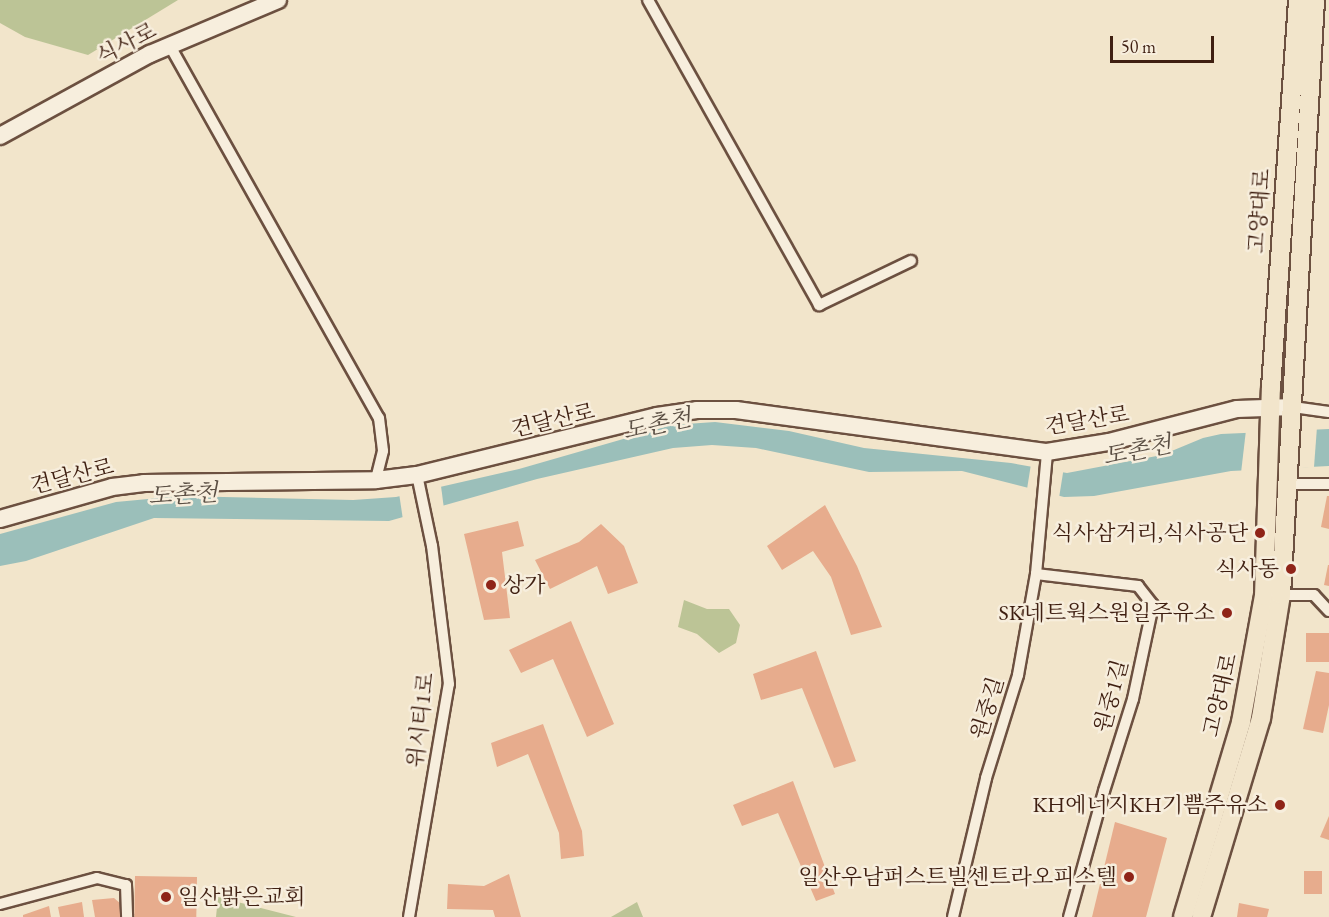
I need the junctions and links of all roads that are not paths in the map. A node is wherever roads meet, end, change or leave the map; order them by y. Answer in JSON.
{"nodes":[{"id":1,"x":278,"y":0,"type":"edge"},
{"id":2,"x":648,"y":0,"type":"edge"},
{"id":3,"x":1306,"y":0,"type":"edge"},
{"id":4,"x":170,"y":46,"type":"junction"},
{"id":5,"x":0,"y":136,"type":"edge"},
{"id":6,"x":911,"y":261,"type":"dead end"},
{"id":7,"x":1329,"y":412,"type":"edge"},
{"id":8,"x":1292,"y":415,"type":"junction"},
{"id":9,"x":1270,"y":416,"type":"junction"},
{"id":10,"x":1047,"y":457,"type":"junction"},
{"id":11,"x":1288,"y":479,"type":"junction"},
{"id":12,"x":376,"y":480,"type":"junction"},
{"id":13,"x":418,"y":481,"type":"junction"},
{"id":14,"x":1267,"y":481,"type":"junction"},
{"id":15,"x":1329,"y":484,"type":"edge"},
{"id":16,"x":0,"y":519,"type":"edge"},
{"id":17,"x":1036,"y":574,"type":"junction"},
{"id":18,"x":1281,"y":595,"type":"junction"},
{"id":19,"x":1329,"y":611,"type":"edge"},
{"id":20,"x":0,"y":904,"type":"edge"},
{"id":21,"x":127,"y":917,"type":"edge"},
{"id":22,"x":409,"y":917,"type":"edge"},
{"id":23,"x":953,"y":917,"type":"edge"},
{"id":24,"x":1069,"y":917,"type":"edge"},
{"id":25,"x":1183,"y":917,"type":"edge"},
{"id":26,"x":1202,"y":917,"type":"edge"}],
"edges":[{"from":1,"to":4,"type":"street","name":"식사로"},
{"from":2,"to":6,"type":"street"},
{"from":3,"to":8,"type":"main road","name":"고양대로"},
{"from":3,"to":9,"type":"main road","name":"고양대로"},
{"from":4,"to":5,"type":"street","name":"식사로"},
{"from":4,"to":12,"type":"street"},
{"from":7,"to":8,"type":"street"},
{"from":8,"to":9,"type":"street","name":"견달산로"},
{"from":8,"to":11,"type":"main road","name":"고양대로"},
{"from":9,"to":10,"type":"street","name":"견달산로"},
{"from":9,"to":14,"type":"main road","name":"고양대로"},
{"from":10,"to":13,"type":"street","name":"견달산로"},
{"from":10,"to":17,"type":"street","name":"원중길"},
{"from":11,"to":14,"type":"street"},
{"from":11,"to":15,"type":"street"},
{"from":11,"to":18,"type":"main road","name":"고양대로"},
{"from":12,"to":13,"type":"street","name":"견달산로"},
{"from":12,"to":16,"type":"street","name":"견달산로"},
{"from":13,"to":22,"type":"street","name":"위시티1로"},
{"from":14,"to":25,"type":"main road","name":"고양대로"},
{"from":17,"to":23,"type":"street","name":"원중길"},
{"from":17,"to":24,"type":"street","name":"원중1길"},
{"from":18,"to":19,"type":"street"},
{"from":18,"to":26,"type":"main road","name":"고양대로"},
{"from":20,"to":21,"type":"street"}]}
